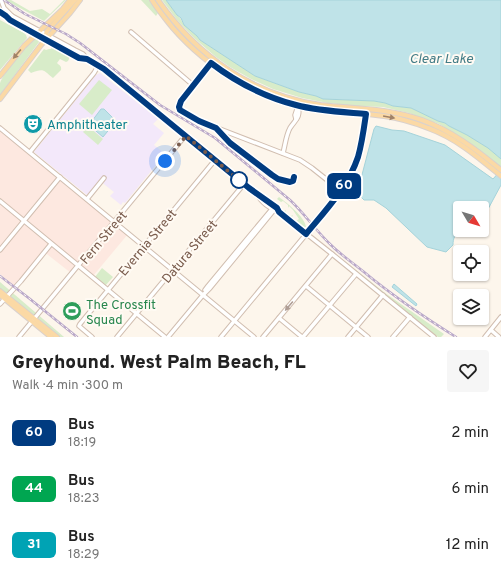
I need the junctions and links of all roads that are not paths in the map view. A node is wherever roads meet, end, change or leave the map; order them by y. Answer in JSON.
{"nodes":[{"id":1,"x":1,"y":0,"type":"edge"},
{"id":2,"x":70,"y":0,"type":"edge"},
{"id":3,"x":75,"y":0,"type":"edge"},
{"id":4,"x":80,"y":0,"type":"edge"},
{"id":5,"x":154,"y":1,"type":"edge"},
{"id":6,"x":0,"y":12,"type":"edge"},
{"id":7,"x":6,"y":16,"type":"junction"},
{"id":8,"x":12,"y":16,"type":"junction"},
{"id":9,"x":131,"y":32,"type":"dead end"},
{"id":10,"x":38,"y":33,"type":"junction"},
{"id":11,"x":47,"y":37,"type":"junction"},
{"id":12,"x":212,"y":62,"type":"junction"},
{"id":13,"x":98,"y":66,"type":"junction"},
{"id":14,"x":0,"y":76,"type":"edge"},
{"id":15,"x":194,"y":86,"type":"junction"},
{"id":16,"x":0,"y":100,"type":"edge"},
{"id":17,"x":300,"y":100,"type":"junction"},
{"id":18,"x":298,"y":106,"type":"junction"},
{"id":19,"x":367,"y":109,"type":"junction"},
{"id":20,"x":366,"y":114,"type":"junction"},
{"id":21,"x":0,"y":128,"type":"edge"},
{"id":22,"x":186,"y":136,"type":"junction"},
{"id":23,"x":30,"y":152,"type":"junction"},
{"id":24,"x":476,"y":152,"type":"junction"},
{"id":25,"x":283,"y":153,"type":"junction"},
{"id":26,"x":215,"y":160,"type":"junction"},
{"id":27,"x":498,"y":170,"type":"edge"},
{"id":28,"x":501,"y":176,"type":"edge"},
{"id":29,"x":60,"y":177,"type":"junction"},
{"id":30,"x":104,"y":178,"type":"dead end"},
{"id":31,"x":244,"y":184,"type":"junction"},
{"id":32,"x":341,"y":190,"type":"junction"},
{"id":33,"x":257,"y":194,"type":"junction"},
{"id":34,"x":87,"y":200,"type":"junction"},
{"id":35,"x":0,"y":202,"type":"edge"},
{"id":36,"x":273,"y":209,"type":"junction"},
{"id":37,"x":24,"y":221,"type":"junction"},
{"id":38,"x":114,"y":222,"type":"junction"},
{"id":39,"x":306,"y":234,"type":"junction"},
{"id":40,"x":51,"y":244,"type":"junction"},
{"id":41,"x":144,"y":246,"type":"junction"},
{"id":42,"x":0,"y":250,"type":"edge"},
{"id":43,"x":332,"y":254,"type":"junction"},
{"id":44,"x":78,"y":266,"type":"junction"},
{"id":45,"x":173,"y":270,"type":"junction"},
{"id":46,"x":356,"y":274,"type":"junction"},
{"id":47,"x":306,"y":286,"type":"junction"},
{"id":48,"x":108,"y":290,"type":"junction"},
{"id":49,"x":0,"y":291,"type":"edge"},
{"id":50,"x":0,"y":295,"type":"edge"},
{"id":51,"x":203,"y":295,"type":"junction"},
{"id":52,"x":383,"y":295,"type":"junction"},
{"id":53,"x":5,"y":298,"type":"junction"},
{"id":54,"x":0,"y":304,"type":"edge"},
{"id":55,"x":330,"y":306,"type":"junction"},
{"id":56,"x":137,"y":314,"type":"junction"},
{"id":57,"x":410,"y":317,"type":"junction"},
{"id":58,"x":501,"y":317,"type":"edge"},
{"id":59,"x":279,"y":318,"type":"junction"},
{"id":60,"x":33,"y":320,"type":"junction"},
{"id":61,"x":234,"y":321,"type":"junction"},
{"id":62,"x":356,"y":327,"type":"junction"},
{"id":63,"x":491,"y":330,"type":"junction"},
{"id":64,"x":19,"y":337,"type":"edge"},
{"id":65,"x":51,"y":337,"type":"edge"},
{"id":66,"x":57,"y":337,"type":"edge"},
{"id":67,"x":92,"y":337,"type":"edge"},
{"id":68,"x":118,"y":337,"type":"edge"},
{"id":69,"x":166,"y":337,"type":"edge"},
{"id":70,"x":221,"y":337,"type":"edge"},
{"id":71,"x":254,"y":337,"type":"edge"},
{"id":72,"x":264,"y":337,"type":"edge"},
{"id":73,"x":303,"y":337,"type":"edge"},
{"id":74,"x":348,"y":337,"type":"edge"},
{"id":75,"x":368,"y":337,"type":"edge"},
{"id":76,"x":393,"y":337,"type":"edge"},
{"id":77,"x":434,"y":337,"type":"edge"},
{"id":78,"x":485,"y":337,"type":"edge"},
{"id":79,"x":499,"y":337,"type":"edge"}],
"edges":[{"from":1,"to":8,"type":"street"},
{"from":2,"to":10,"type":"main road"},
{"from":3,"to":11,"type":"main road"},
{"from":4,"to":11,"type":"main road"},
{"from":5,"to":12,"type":"main road"},
{"from":6,"to":7,"type":"street"},
{"from":7,"to":8,"type":"street"},
{"from":7,"to":10,"type":"street"},
{"from":8,"to":10,"type":"street"},
{"from":9,"to":15,"type":"street"},
{"from":10,"to":11,"type":"street"},
{"from":10,"to":14,"type":"main road","one_way":true},
{"from":11,"to":13,"type":"street"},
{"from":11,"to":16,"type":"main road"},
{"from":12,"to":15,"type":"street"},
{"from":12,"to":17,"type":"main road"},
{"from":12,"to":18,"type":"main road"},
{"from":13,"to":22,"type":"street"},
{"from":13,"to":23,"type":"street"},
{"from":15,"to":25,"type":"street"},
{"from":17,"to":18,"type":"main road"},
{"from":17,"to":19,"type":"main road"},
{"from":18,"to":20,"type":"main road"},
{"from":18,"to":25,"type":"street"},
{"from":19,"to":20,"type":"street"},
{"from":19,"to":24,"type":"main road"},
{"from":20,"to":24,"type":"main road","one_way":true},
{"from":20,"to":32,"type":"street"},
{"from":21,"to":23,"type":"street"},
{"from":22,"to":26,"type":"street"},
{"from":22,"to":38,"type":"street","name":"Fern Street"},
{"from":23,"to":29,"type":"street"},
{"from":24,"to":27,"type":"main road"},
{"from":25,"to":32,"type":"street"},
{"from":26,"to":31,"type":"street"},
{"from":26,"to":41,"type":"street","name":"Evernia Street"},
{"from":27,"to":28,"type":"main road"},
{"from":29,"to":34,"type":"street"},
{"from":29,"to":37,"type":"street"},
{"from":30,"to":34,"type":"street"},
{"from":31,"to":33,"type":"street"},
{"from":31,"to":45,"type":"street","name":"Datura Street"},
{"from":32,"to":39,"type":"street"},
{"from":33,"to":36,"type":"street"},
{"from":33,"to":36,"type":"street"},
{"from":34,"to":38,"type":"street"},
{"from":35,"to":37,"type":"street"},
{"from":36,"to":39,"type":"street"},
{"from":36,"to":51,"type":"street"},
{"from":37,"to":40,"type":"street"},
{"from":37,"to":42,"type":"street"},
{"from":38,"to":41,"type":"street"},
{"from":38,"to":44,"type":"street","name":"Fern Street"},
{"from":39,"to":43,"type":"street"},
{"from":39,"to":61,"type":"street"},
{"from":40,"to":44,"type":"street"},
{"from":40,"to":53,"type":"street"},
{"from":41,"to":45,"type":"street"},
{"from":41,"to":48,"type":"street","name":"Evernia Street"},
{"from":43,"to":46,"type":"street"},
{"from":43,"to":47,"type":"street"},
{"from":44,"to":48,"type":"street"},
{"from":44,"to":60,"type":"street","name":"Fern Street"},
{"from":45,"to":51,"type":"street"},
{"from":45,"to":56,"type":"street","name":"Datura Street"},
{"from":46,"to":52,"type":"street"},
{"from":46,"to":55,"type":"street"},
{"from":47,"to":55,"type":"street"},
{"from":47,"to":59,"type":"street","one_way":true},
{"from":48,"to":56,"type":"street"},
{"from":48,"to":67,"type":"street","name":"Evernia Street"},
{"from":49,"to":53,"type":"main road"},
{"from":50,"to":53,"type":"main road"},
{"from":51,"to":61,"type":"street"},
{"from":51,"to":69,"type":"street"},
{"from":52,"to":57,"type":"street"},
{"from":52,"to":62,"type":"street"},
{"from":53,"to":54,"type":"street"},
{"from":53,"to":60,"type":"main road"},
{"from":55,"to":62,"type":"street"},
{"from":55,"to":73,"type":"street"},
{"from":56,"to":68,"type":"street","name":"Datura Street"},
{"from":56,"to":69,"type":"street"},
{"from":57,"to":76,"type":"street"},
{"from":57,"to":77,"type":"street"},
{"from":58,"to":63,"type":"street"},
{"from":59,"to":72,"type":"street"},
{"from":59,"to":73,"type":"street"},
{"from":60,"to":64,"type":"street","name":"Fern Street"},
{"from":60,"to":65,"type":"main road"},
{"from":60,"to":66,"type":"main road"},
{"from":61,"to":70,"type":"street"},
{"from":61,"to":71,"type":"street"},
{"from":62,"to":74,"type":"street"},
{"from":62,"to":75,"type":"street"},
{"from":63,"to":78,"type":"street"},
{"from":63,"to":79,"type":"street"}]}
